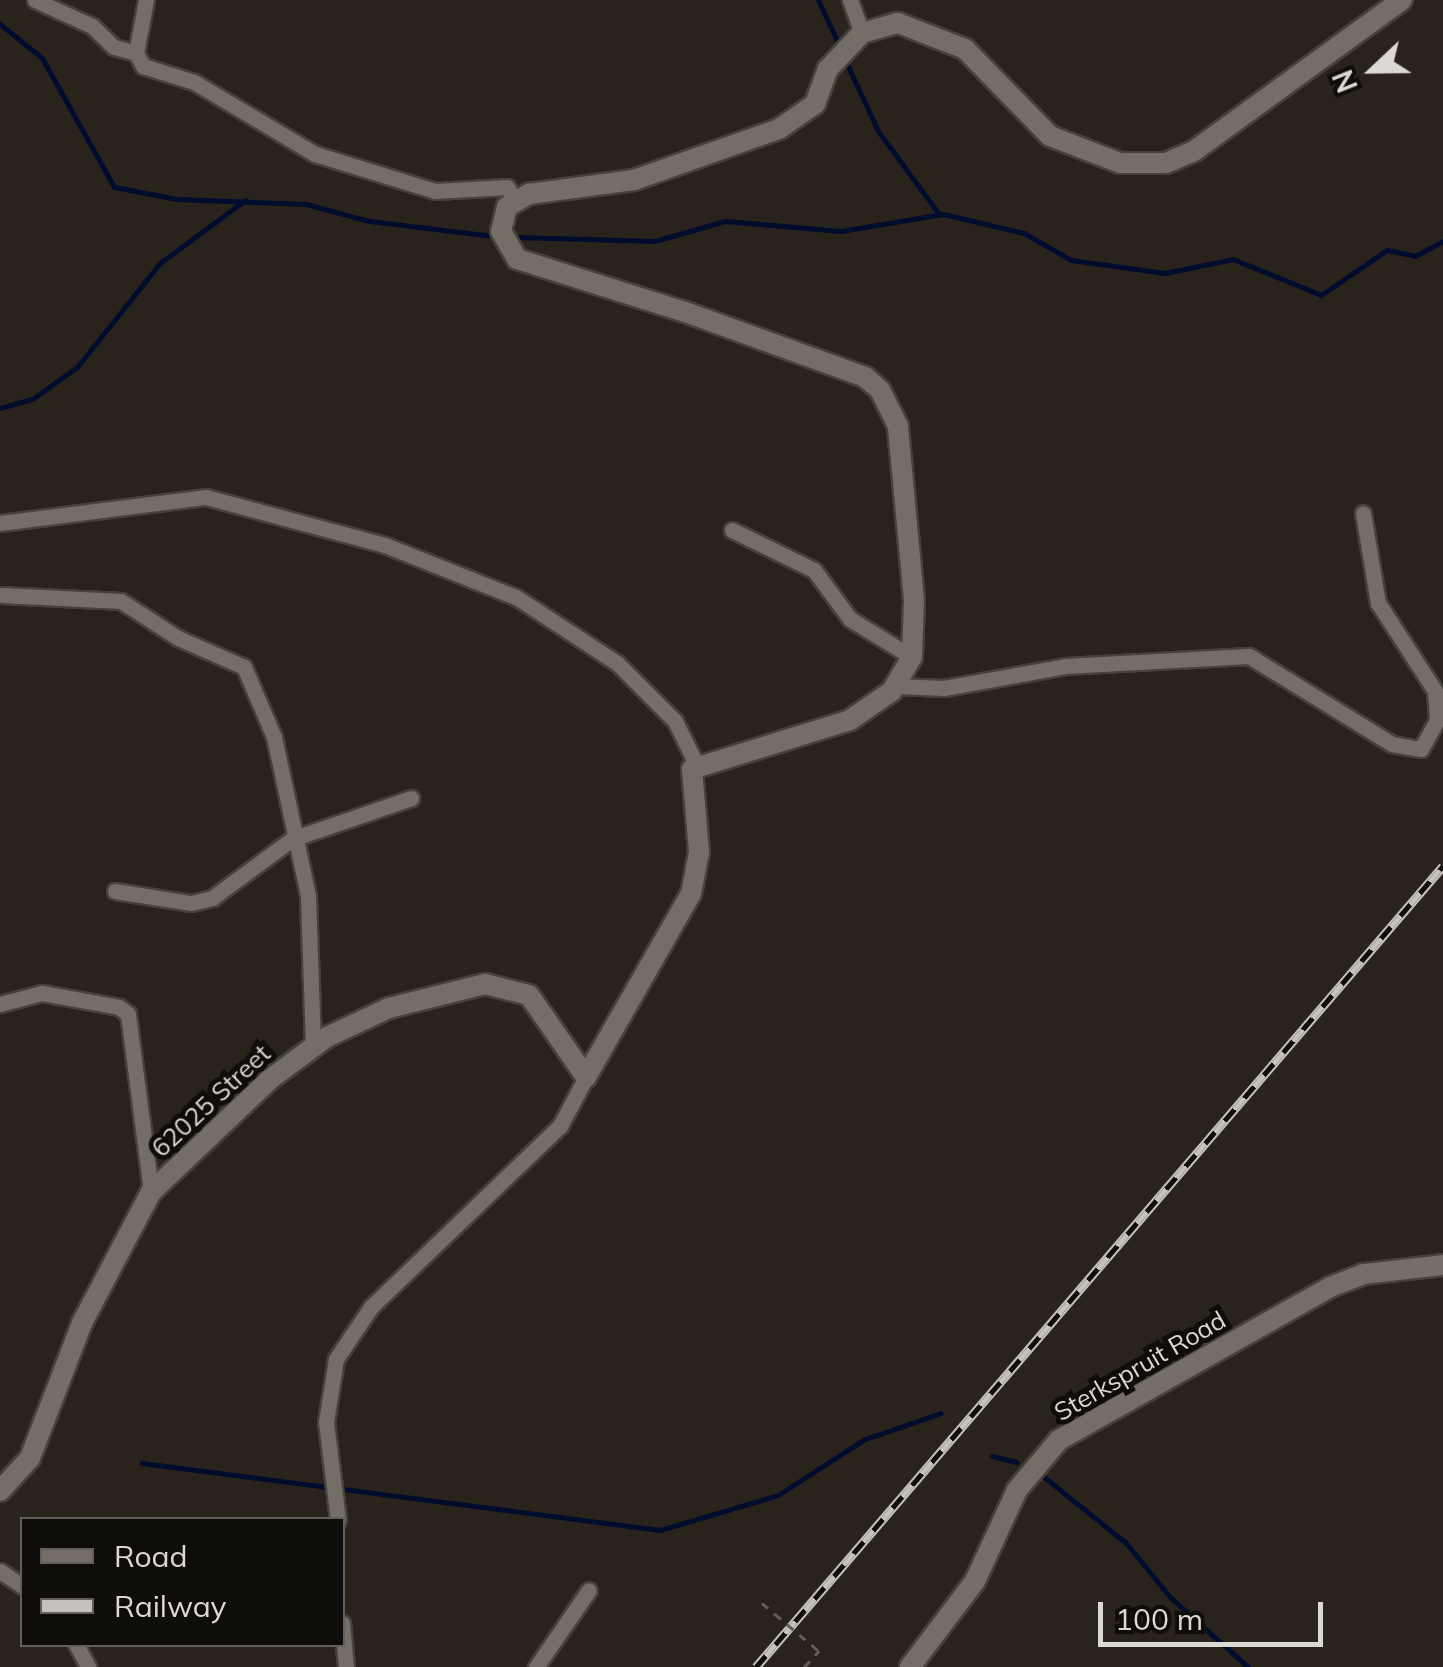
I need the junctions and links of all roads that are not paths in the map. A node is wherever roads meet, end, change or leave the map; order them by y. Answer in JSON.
{"nodes":[{"id":1,"x":35,"y":0,"type":"edge"},
{"id":2,"x":146,"y":0,"type":"edge"},
{"id":3,"x":850,"y":0,"type":"edge"},
{"id":4,"x":1402,"y":0,"type":"edge"},
{"id":5,"x":862,"y":33,"type":"junction"},
{"id":6,"x":136,"y":52,"type":"junction"},
{"id":7,"x":515,"y":200,"type":"junction"},
{"id":8,"x":1363,"y":513,"type":"dead end"},
{"id":9,"x":0,"y":523,"type":"edge"},
{"id":10,"x":732,"y":530,"type":"dead end"},
{"id":11,"x":2,"y":595,"type":"edge"},
{"id":12,"x":912,"y":656,"type":"junction"},
{"id":13,"x":897,"y":686,"type":"junction"},
{"id":14,"x":697,"y":766,"type":"junction"},
{"id":15,"x":411,"y":798,"type":"dead end"},
{"id":16,"x":292,"y":839,"type":"junction"},
{"id":17,"x":114,"y":891,"type":"dead end"},
{"id":18,"x":0,"y":1004,"type":"edge"},
{"id":19,"x":313,"y":1046,"type":"junction"},
{"id":20,"x":586,"y":1078,"type":"junction"},
{"id":21,"x":151,"y":1192,"type":"junction"},
{"id":22,"x":1443,"y":1265,"type":"edge"},
{"id":23,"x":0,"y":1492,"type":"edge"},
{"id":24,"x":338,"y":1517,"type":"edge"},
{"id":25,"x":589,"y":1590,"type":"dead end"},
{"id":26,"x":536,"y":1667,"type":"edge"},
{"id":27,"x":910,"y":1667,"type":"edge"}],
"edges":[{"from":1,"to":6,"type":"street"},
{"from":2,"to":6,"type":"street"},
{"from":3,"to":5,"type":"street"},
{"from":4,"to":5,"type":"street"},
{"from":5,"to":7,"type":"street"},
{"from":6,"to":7,"type":"street"},
{"from":7,"to":12,"type":"street"},
{"from":8,"to":13,"type":"street"},
{"from":9,"to":14,"type":"street"},
{"from":10,"to":12,"type":"street"},
{"from":11,"to":16,"type":"street"},
{"from":12,"to":13,"type":"street"},
{"from":13,"to":14,"type":"street"},
{"from":14,"to":20,"type":"street"},
{"from":15,"to":16,"type":"street"},
{"from":16,"to":17,"type":"street"},
{"from":16,"to":19,"type":"street"},
{"from":18,"to":21,"type":"street"},
{"from":19,"to":20,"type":"street","name":"62025 Street"},
{"from":19,"to":21,"type":"street","name":"62025 Street"},
{"from":20,"to":24,"type":"street"},
{"from":21,"to":23,"type":"street","name":"62025 Street"},
{"from":22,"to":27,"type":"street","name":"Sterkspruit Road"},
{"from":25,"to":26,"type":"street"}]}
